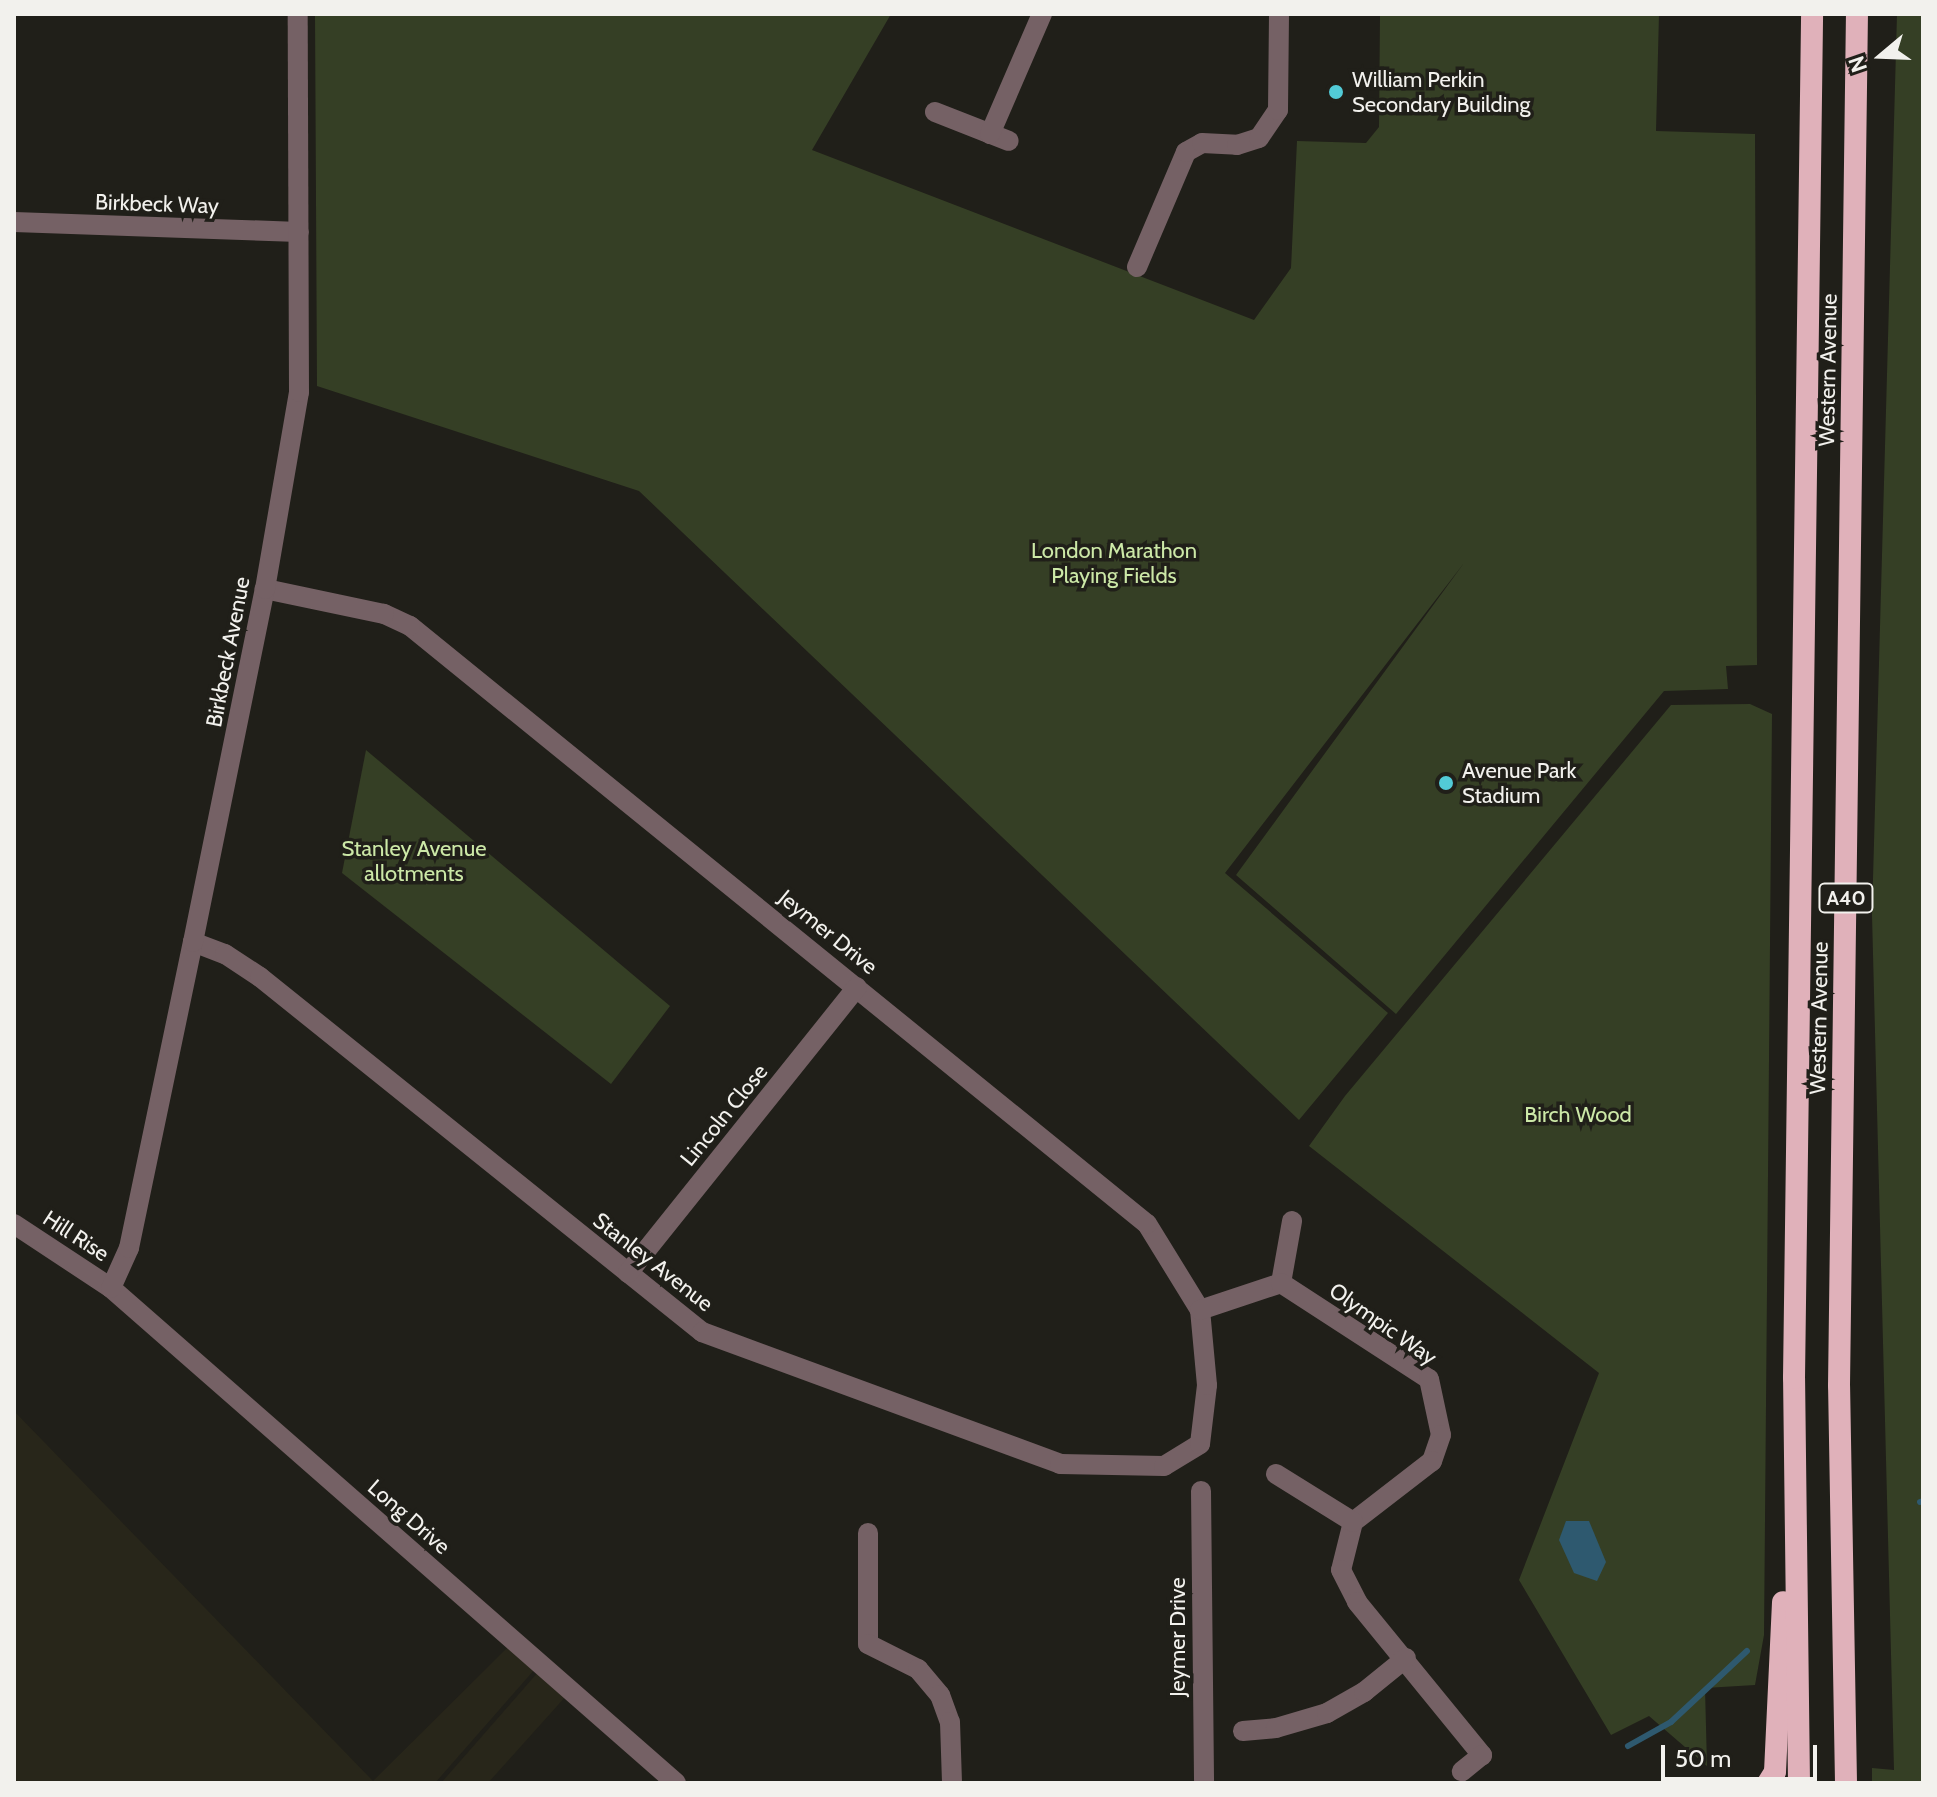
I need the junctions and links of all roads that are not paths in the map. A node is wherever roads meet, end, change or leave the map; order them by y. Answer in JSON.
{"nodes":[{"id":1,"x":298,"y":14,"type":"edge"},
{"id":2,"x":1042,"y":14,"type":"edge"},
{"id":3,"x":1279,"y":14,"type":"edge"},
{"id":4,"x":1802,"y":14,"type":"edge"},
{"id":5,"x":1812,"y":14,"type":"edge"},
{"id":6,"x":1857,"y":14,"type":"edge"},
{"id":7,"x":1869,"y":14,"type":"edge"},
{"id":8,"x":1812,"y":96,"type":"junction"},
{"id":9,"x":1859,"y":108,"type":"junction"},
{"id":10,"x":935,"y":112,"type":"dead end"},
{"id":11,"x":14,"y":222,"type":"edge"},
{"id":12,"x":299,"y":232,"type":"junction"},
{"id":13,"x":1137,"y":267,"type":"dead end"},
{"id":14,"x":265,"y":589,"type":"junction"},
{"id":15,"x":193,"y":942,"type":"junction"},
{"id":16,"x":857,"y":987,"type":"junction"},
{"id":17,"x":1292,"y":1221,"type":"dead end"},
{"id":18,"x":14,"y":1224,"type":"edge"},
{"id":19,"x":628,"y":1273,"type":"junction"},
{"id":20,"x":1281,"y":1283,"type":"junction"},
{"id":21,"x":111,"y":1288,"type":"junction"},
{"id":22,"x":1200,"y":1310,"type":"junction"},
{"id":23,"x":1794,"y":1378,"type":"junction"},
{"id":24,"x":1200,"y":1444,"type":"joint"},
{"id":25,"x":1276,"y":1474,"type":"dead end"},
{"id":26,"x":1201,"y":1491,"type":"dead end"},
{"id":27,"x":1353,"y":1522,"type":"junction"},
{"id":28,"x":868,"y":1533,"type":"dead end"},
{"id":29,"x":1406,"y":1658,"type":"junction"},
{"id":30,"x":1243,"y":1731,"type":"dead end"},
{"id":31,"x":1462,"y":1771,"type":"dead end"},
{"id":32,"x":676,"y":1783,"type":"edge"},
{"id":33,"x":952,"y":1783,"type":"edge"},
{"id":34,"x":1204,"y":1783,"type":"edge"},
{"id":35,"x":1768,"y":1783,"type":"edge"},
{"id":36,"x":1799,"y":1783,"type":"edge"},
{"id":37,"x":1846,"y":1783,"type":"edge"}],
"edges":[{"from":1,"to":12,"type":"street","name":"Birkbeck Avenue"},
{"from":2,"to":10,"type":"street"},
{"from":3,"to":13,"type":"street"},
{"from":4,"to":8,"type":"highway","number":"A40"},
{"from":5,"to":8,"type":"highway","name":"Western Avenue","number":"A40"},
{"from":6,"to":9,"type":"highway","name":"Western Avenue","number":"A40"},
{"from":7,"to":9,"type":"highway","number":"A40"},
{"from":8,"to":23,"type":"highway","name":"Western Avenue","number":"A40"},
{"from":9,"to":37,"type":"highway","name":"Western Avenue","number":"A40"},
{"from":11,"to":12,"type":"street","name":"Birkbeck Way"},
{"from":12,"to":14,"type":"street","name":"Birkbeck Avenue"},
{"from":14,"to":15,"type":"street","name":"Birkbeck Avenue"},
{"from":14,"to":16,"type":"street","name":"Jeymer Drive"},
{"from":15,"to":19,"type":"street","name":"Stanley Avenue"},
{"from":15,"to":21,"type":"street","name":"Birkbeck Avenue"},
{"from":16,"to":19,"type":"street","name":"Lincoln Close"},
{"from":16,"to":22,"type":"street","name":"Jeymer Drive"},
{"from":17,"to":20,"type":"street"},
{"from":18,"to":21,"type":"street","name":"Hill Rise"},
{"from":19,"to":24,"type":"street","name":"Stanley Avenue"},
{"from":20,"to":22,"type":"street"},
{"from":20,"to":27,"type":"street","name":"Olympic Way"},
{"from":21,"to":32,"type":"street","name":"Long Drive"},
{"from":22,"to":24,"type":"street","name":"Jeymer Drive"},
{"from":23,"to":35,"type":"highway"},
{"from":23,"to":36,"type":"highway","name":"Western Avenue","number":"A40"},
{"from":25,"to":27,"type":"street"},
{"from":26,"to":34,"type":"street","name":"Jeymer Drive"},
{"from":27,"to":29,"type":"street"},
{"from":28,"to":33,"type":"street"},
{"from":29,"to":30,"type":"street"},
{"from":29,"to":31,"type":"street"}]}
